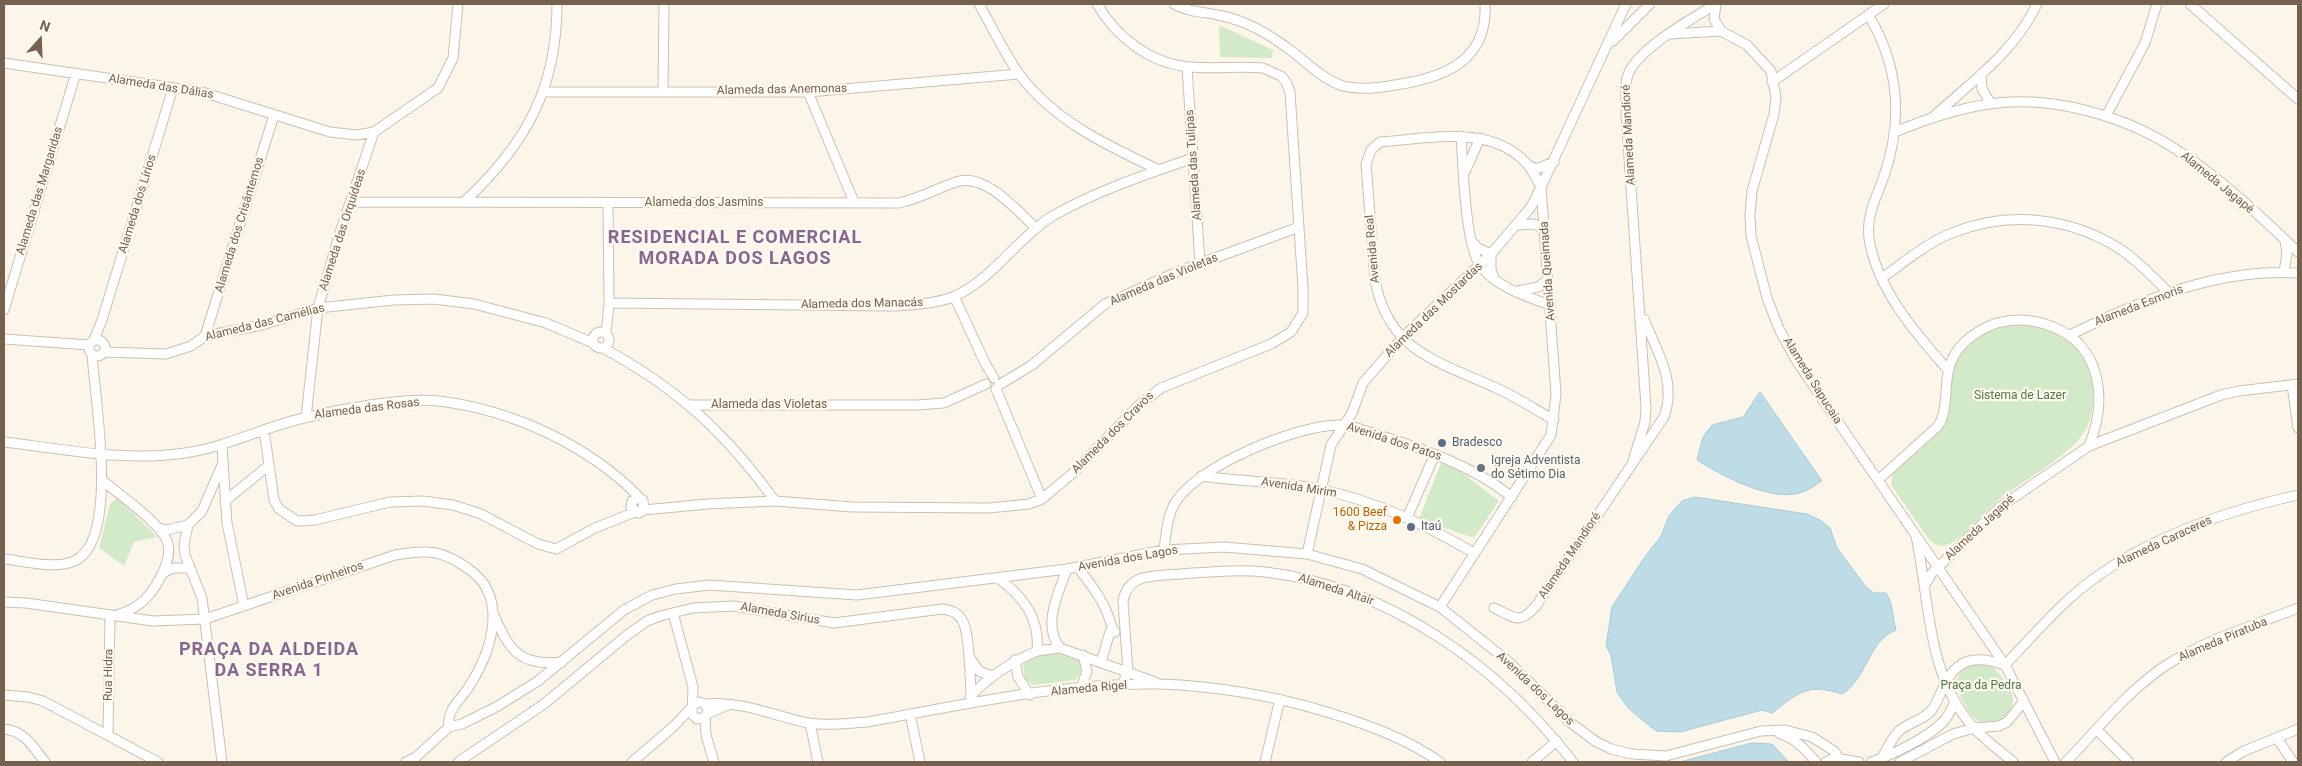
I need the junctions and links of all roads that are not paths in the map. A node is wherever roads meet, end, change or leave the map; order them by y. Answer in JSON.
{"nodes":[{"id":1,"x":458,"y":4,"type":"edge"},
{"id":2,"x":557,"y":4,"type":"edge"},
{"id":3,"x":664,"y":4,"type":"edge"},
{"id":4,"x":980,"y":4,"type":"edge"},
{"id":5,"x":1098,"y":4,"type":"edge"},
{"id":6,"x":1174,"y":4,"type":"edge"},
{"id":7,"x":1485,"y":4,"type":"edge"},
{"id":8,"x":1626,"y":4,"type":"edge"},
{"id":9,"x":1647,"y":4,"type":"edge"},
{"id":10,"x":1716,"y":4,"type":"edge"},
{"id":11,"x":1884,"y":4,"type":"edge"},
{"id":12,"x":2037,"y":4,"type":"edge"},
{"id":13,"x":2157,"y":4,"type":"edge"},
{"id":14,"x":2190,"y":4,"type":"edge"},
{"id":15,"x":1869,"y":16,"type":"junction"},
{"id":16,"x":1721,"y":32,"type":"junction"},
{"id":17,"x":1670,"y":34,"type":"junction"},
{"id":18,"x":1607,"y":48,"type":"junction"},
{"id":19,"x":4,"y":63,"type":"edge"},
{"id":20,"x":1187,"y":67,"type":"junction"},
{"id":21,"x":76,"y":73,"type":"junction"},
{"id":22,"x":1019,"y":74,"type":"junction"},
{"id":23,"x":1981,"y":74,"type":"junction"},
{"id":24,"x":1772,"y":82,"type":"junction"},
{"id":25,"x":173,"y":88,"type":"junction"},
{"id":26,"x":663,"y":91,"type":"junction"},
{"id":27,"x":544,"y":92,"type":"junction"},
{"id":28,"x":808,"y":92,"type":"junction"},
{"id":29,"x":2298,"y":99,"type":"edge"},
{"id":30,"x":1991,"y":104,"type":"junction"},
{"id":31,"x":274,"y":115,"type":"junction"},
{"id":32,"x":2106,"y":116,"type":"junction"},
{"id":33,"x":1932,"y":117,"type":"junction"},
{"id":34,"x":374,"y":132,"type":"junction"},
{"id":35,"x":1895,"y":132,"type":"junction"},
{"id":36,"x":1461,"y":136,"type":"junction"},
{"id":37,"x":1480,"y":138,"type":"junction"},
{"id":38,"x":1193,"y":158,"type":"junction"},
{"id":39,"x":1554,"y":162,"type":"junction"},
{"id":40,"x":1528,"y":165,"type":"junction"},
{"id":41,"x":1159,"y":170,"type":"junction"},
{"id":42,"x":1464,"y":175,"type":"junction"},
{"id":43,"x":1541,"y":187,"type":"junction"},
{"id":44,"x":465,"y":201,"type":"junction"},
{"id":45,"x":352,"y":202,"type":"junction"},
{"id":46,"x":854,"y":202,"type":"junction"},
{"id":47,"x":608,"y":204,"type":"junction"},
{"id":48,"x":1517,"y":225,"type":"junction"},
{"id":49,"x":1299,"y":227,"type":"junction"},
{"id":50,"x":1036,"y":228,"type":"junction"},
{"id":51,"x":1545,"y":229,"type":"junction"},
{"id":52,"x":1471,"y":240,"type":"junction"},
{"id":53,"x":2285,"y":240,"type":"junction"},
{"id":54,"x":2298,"y":252,"type":"edge"},
{"id":55,"x":1491,"y":254,"type":"junction"},
{"id":56,"x":1200,"y":263,"type":"junction"},
{"id":57,"x":1480,"y":265,"type":"junction"},
{"id":58,"x":2284,"y":272,"type":"junction"},
{"id":59,"x":2298,"y":273,"type":"edge"},
{"id":60,"x":1494,"y":278,"type":"junction"},
{"id":61,"x":1882,"y":278,"type":"junction"},
{"id":62,"x":1548,"y":280,"type":"junction"},
{"id":63,"x":1518,"y":292,"type":"junction"},
{"id":64,"x":2168,"y":292,"type":"junction"},
{"id":65,"x":954,"y":296,"type":"junction"},
{"id":66,"x":609,"y":303,"type":"junction"},
{"id":67,"x":1550,"y":305,"type":"junction"},
{"id":68,"x":318,"y":308,"type":"junction"},
{"id":69,"x":1640,"y":309,"type":"junction"},
{"id":70,"x":4,"y":310,"type":"edge"},
{"id":71,"x":2070,"y":335,"type":"junction"},
{"id":72,"x":206,"y":336,"type":"junction"},
{"id":73,"x":1403,"y":337,"type":"junction"},
{"id":74,"x":4,"y":339,"type":"edge"},
{"id":75,"x":601,"y":339,"type":"junction"},
{"id":76,"x":97,"y":348,"type":"junction"},
{"id":77,"x":1657,"y":352,"type":"junction"},
{"id":78,"x":1643,"y":355,"type":"junction"},
{"id":79,"x":1948,"y":370,"type":"junction"},
{"id":80,"x":992,"y":385,"type":"junction"},
{"id":81,"x":2295,"y":385,"type":"edge"},
{"id":82,"x":690,"y":405,"type":"junction"},
{"id":83,"x":306,"y":417,"type":"junction"},
{"id":84,"x":1554,"y":420,"type":"junction"},
{"id":85,"x":1645,"y":422,"type":"junction"},
{"id":86,"x":1344,"y":424,"type":"junction"},
{"id":87,"x":1659,"y":426,"type":"junction"},
{"id":88,"x":2298,"y":428,"type":"edge"},
{"id":89,"x":264,"y":430,"type":"junction"},
{"id":90,"x":4,"y":442,"type":"edge"},
{"id":91,"x":222,"y":446,"type":"junction"},
{"id":92,"x":2089,"y":446,"type":"junction"},
{"id":93,"x":101,"y":454,"type":"junction"},
{"id":94,"x":1435,"y":454,"type":"junction"},
{"id":95,"x":1632,"y":464,"type":"junction"},
{"id":96,"x":222,"y":465,"type":"junction"},
{"id":97,"x":268,"y":466,"type":"junction"},
{"id":98,"x":1202,"y":476,"type":"junction"},
{"id":99,"x":102,"y":480,"type":"junction"},
{"id":100,"x":1878,"y":480,"type":"junction"},
{"id":101,"x":1323,"y":490,"type":"junction"},
{"id":102,"x":2298,"y":495,"type":"edge"},
{"id":103,"x":1512,"y":497,"type":"junction"},
{"id":104,"x":1042,"y":499,"type":"junction"},
{"id":105,"x":225,"y":501,"type":"junction"},
{"id":106,"x":775,"y":502,"type":"junction"},
{"id":107,"x":638,"y":505,"type":"junction"},
{"id":108,"x":1407,"y":518,"type":"junction"},
{"id":109,"x":188,"y":525,"type":"junction"},
{"id":110,"x":159,"y":528,"type":"junction"},
{"id":111,"x":1915,"y":531,"type":"junction"},
{"id":112,"x":1164,"y":550,"type":"junction"},
{"id":113,"x":1474,"y":553,"type":"junction"},
{"id":114,"x":1307,"y":554,"type":"junction"},
{"id":115,"x":4,"y":559,"type":"edge"},
{"id":116,"x":1939,"y":566,"type":"junction"},
{"id":117,"x":190,"y":568,"type":"junction"},
{"id":118,"x":1078,"y":568,"type":"junction"},
{"id":119,"x":1067,"y":570,"type":"junction"},
{"id":120,"x":163,"y":573,"type":"junction"},
{"id":121,"x":999,"y":579,"type":"junction"},
{"id":122,"x":1925,"y":585,"type":"junction"},
{"id":123,"x":4,"y":602,"type":"edge"},
{"id":124,"x":244,"y":606,"type":"junction"},
{"id":125,"x":1440,"y":607,"type":"junction"},
{"id":126,"x":1494,"y":608,"type":"dead end"},
{"id":127,"x":2298,"y":608,"type":"edge"},
{"id":128,"x":673,"y":613,"type":"junction"},
{"id":129,"x":494,"y":615,"type":"junction"},
{"id":130,"x":110,"y":617,"type":"junction"},
{"id":131,"x":205,"y":619,"type":"junction"},
{"id":132,"x":1113,"y":631,"type":"junction"},
{"id":133,"x":1126,"y":639,"type":"junction"},
{"id":134,"x":1060,"y":648,"type":"junction"},
{"id":135,"x":1037,"y":651,"type":"junction"},
{"id":136,"x":968,"y":653,"type":"junction"},
{"id":137,"x":1083,"y":656,"type":"junction"},
{"id":138,"x":1016,"y":660,"type":"junction"},
{"id":139,"x":562,"y":662,"type":"junction"},
{"id":140,"x":1101,"y":662,"type":"junction"},
{"id":141,"x":2006,"y":665,"type":"junction"},
{"id":142,"x":1128,"y":672,"type":"junction"},
{"id":143,"x":992,"y":676,"type":"junction"},
{"id":144,"x":1945,"y":683,"type":"junction"},
{"id":145,"x":1160,"y":684,"type":"junction"},
{"id":146,"x":1122,"y":685,"type":"junction"},
{"id":147,"x":693,"y":687,"type":"junction"},
{"id":148,"x":1081,"y":688,"type":"junction"},
{"id":149,"x":974,"y":692,"type":"junction"},
{"id":150,"x":4,"y":695,"type":"edge"},
{"id":151,"x":1030,"y":695,"type":"junction"},
{"id":152,"x":1280,"y":699,"type":"junction"},
{"id":153,"x":1955,"y":701,"type":"junction"},
{"id":154,"x":2024,"y":701,"type":"junction"},
{"id":155,"x":985,"y":702,"type":"junction"},
{"id":156,"x":704,"y":703,"type":"junction"},
{"id":157,"x":728,"y":705,"type":"junction"},
{"id":158,"x":692,"y":706,"type":"junction"},
{"id":159,"x":960,"y":706,"type":"junction"},
{"id":160,"x":910,"y":714,"type":"junction"},
{"id":161,"x":701,"y":717,"type":"junction"},
{"id":162,"x":810,"y":723,"type":"junction"},
{"id":163,"x":448,"y":727,"type":"junction"},
{"id":164,"x":673,"y":727,"type":"junction"},
{"id":165,"x":1974,"y":728,"type":"junction"},
{"id":166,"x":4,"y":729,"type":"edge"},
{"id":167,"x":1934,"y":729,"type":"junction"},
{"id":168,"x":2298,"y":729,"type":"edge"},
{"id":169,"x":2097,"y":730,"type":"junction"},
{"id":170,"x":1772,"y":731,"type":"junction"},
{"id":171,"x":108,"y":734,"type":"junction"},
{"id":172,"x":2276,"y":738,"type":"junction"},
{"id":173,"x":1940,"y":740,"type":"junction"},
{"id":174,"x":1557,"y":741,"type":"junction"},
{"id":175,"x":1885,"y":756,"type":"junction"},
{"id":176,"x":1841,"y":760,"type":"edge"},
{"id":177,"x":45,"y":762,"type":"edge"},
{"id":178,"x":158,"y":762,"type":"edge"},
{"id":179,"x":222,"y":762,"type":"edge"},
{"id":180,"x":406,"y":762,"type":"edge"},
{"id":181,"x":458,"y":762,"type":"edge"},
{"id":182,"x":632,"y":762,"type":"edge"},
{"id":183,"x":714,"y":762,"type":"edge"},
{"id":184,"x":818,"y":762,"type":"edge"},
{"id":185,"x":920,"y":762,"type":"edge"},
{"id":186,"x":1265,"y":762,"type":"edge"},
{"id":187,"x":1440,"y":762,"type":"edge"},
{"id":188,"x":1532,"y":762,"type":"edge"},
{"id":189,"x":1573,"y":762,"type":"edge"},
{"id":190,"x":1816,"y":762,"type":"edge"},
{"id":191,"x":1826,"y":762,"type":"edge"},
{"id":192,"x":1858,"y":762,"type":"edge"},
{"id":193,"x":1871,"y":762,"type":"edge"},
{"id":194,"x":1895,"y":762,"type":"edge"},
{"id":195,"x":1900,"y":762,"type":"edge"},
{"id":196,"x":2013,"y":762,"type":"edge"},
{"id":197,"x":2055,"y":762,"type":"edge"},
{"id":198,"x":2066,"y":762,"type":"edge"},
{"id":199,"x":2129,"y":762,"type":"edge"},
{"id":200,"x":2226,"y":762,"type":"edge"},
{"id":201,"x":2292,"y":762,"type":"edge"}],
"edges":[{"from":1,"to":34,"type":"street"},
{"from":2,"to":27,"type":"street"},
{"from":3,"to":26,"type":"street"},
{"from":4,"to":22,"type":"street"},
{"from":5,"to":20,"type":"street"},
{"from":6,"to":7,"type":"street"},
{"from":8,"to":18,"type":"street"},
{"from":9,"to":18,"type":"street"},
{"from":10,"to":16,"type":"street"},
{"from":10,"to":17,"type":"street","name":"Alameda Mandioré"},
{"from":11,"to":15,"type":"street"},
{"from":12,"to":23,"type":"street"},
{"from":13,"to":32,"type":"street"},
{"from":14,"to":29,"type":"street"},
{"from":15,"to":24,"type":"street"},
{"from":15,"to":35,"type":"street"},
{"from":16,"to":17,"type":"street","name":"Alameda Sapucaia"},
{"from":16,"to":24,"type":"street","name":"Alameda Sapucaia"},
{"from":17,"to":69,"type":"street","name":"Alameda Mandioré"},
{"from":18,"to":39,"type":"street"},
{"from":19,"to":21,"type":"street","name":"Alameda das Dálias"},
{"from":20,"to":38,"type":"street","name":"Alameda das Tulipas"},
{"from":20,"to":49,"type":"street","name":"Alameda dos Cravos"},
{"from":21,"to":25,"type":"street","name":"Alameda das Dálias"},
{"from":21,"to":70,"type":"street","name":"Alameda das Margaridas"},
{"from":22,"to":28,"type":"street","name":"Alameda das Anemonas"},
{"from":22,"to":41,"type":"street"},
{"from":23,"to":30,"type":"street"},
{"from":23,"to":33,"type":"street"},
{"from":24,"to":100,"type":"street","name":"Alameda Sapucaia"},
{"from":25,"to":31,"type":"street","name":"Alameda das Dálias"},
{"from":25,"to":76,"type":"street","name":"Alameda dos Lírios"},
{"from":26,"to":27,"type":"street","name":"Alameda das Anemonas"},
{"from":26,"to":28,"type":"street","name":"Alameda das Anemonas"},
{"from":27,"to":44,"type":"street"},
{"from":28,"to":46,"type":"street"},
{"from":30,"to":32,"type":"street","name":"Alameda Jagapé"},
{"from":30,"to":33,"type":"street","name":"Alameda Jagapé"},
{"from":31,"to":34,"type":"street","name":"Alameda das Dálias"},
{"from":31,"to":72,"type":"street","name":"Alameda dos Crisântemos"},
{"from":32,"to":53,"type":"street","name":"Alameda Jagapé"},
{"from":33,"to":35,"type":"street","name":"Alameda Jagapé"},
{"from":34,"to":45,"type":"street","name":"Alameda das Orquídeas"},
{"from":35,"to":61,"type":"street"},
{"from":36,"to":37,"type":"street","name":"Avenida Real"},
{"from":36,"to":42,"type":"street"},
{"from":36,"to":73,"type":"street","name":"Avenida Real"},
{"from":37,"to":40,"type":"street","name":"Avenida Real"},
{"from":37,"to":42,"type":"street"},
{"from":38,"to":41,"type":"street","name":"Alameda dos Manacás"},
{"from":38,"to":56,"type":"street","name":"Alameda das Tulipas"},
{"from":39,"to":40,"type":"street"},
{"from":39,"to":43,"type":"street"},
{"from":40,"to":43,"type":"street","name":"Avenida Real"},
{"from":41,"to":50,"type":"street","name":"Alameda dos Manacás"},
{"from":42,"to":52,"type":"street"},
{"from":43,"to":48,"type":"street","name":"Alameda das Mostardas"},
{"from":43,"to":51,"type":"street","name":"Avenida Queimada"},
{"from":44,"to":45,"type":"street","name":"Alameda dos Jasmins"},
{"from":44,"to":47,"type":"street","name":"Alameda dos Jasmins"},
{"from":45,"to":68,"type":"street","name":"Alameda das Orquídeas"},
{"from":46,"to":47,"type":"street","name":"Alameda dos Jasmins"},
{"from":46,"to":50,"type":"street","name":"Alameda dos Jasmins"},
{"from":47,"to":66,"type":"street"},
{"from":48,"to":51,"type":"street"},
{"from":48,"to":55,"type":"street","name":"Alameda das Mostardas"},
{"from":49,"to":56,"type":"street","name":"Alameda das Violetas"},
{"from":49,"to":104,"type":"street","name":"Alameda dos Cravos"},
{"from":50,"to":65,"type":"street","name":"Alameda dos Manacás"},
{"from":51,"to":62,"type":"street","name":"Avenida Queimada"},
{"from":52,"to":55,"type":"street"},
{"from":52,"to":57,"type":"street"},
{"from":53,"to":54,"type":"street","name":"Alameda Jagapé"},
{"from":53,"to":58,"type":"street"},
{"from":55,"to":57,"type":"street","name":"Alameda das Mostardas"},
{"from":55,"to":60,"type":"street"},
{"from":56,"to":80,"type":"street","name":"Alameda das Violetas"},
{"from":57,"to":60,"type":"street"},
{"from":57,"to":73,"type":"street","name":"Alameda das Mostardas"},
{"from":58,"to":59,"type":"street","name":"Alameda Esmoris"},
{"from":58,"to":64,"type":"street","name":"Alameda Esmoris"},
{"from":60,"to":63,"type":"street"},
{"from":61,"to":64,"type":"street"},
{"from":61,"to":79,"type":"street"},
{"from":62,"to":63,"type":"street"},
{"from":62,"to":67,"type":"street","name":"Avenida Queimada"},
{"from":63,"to":67,"type":"street"},
{"from":64,"to":71,"type":"street","name":"Alameda Esmoris"},
{"from":65,"to":66,"type":"street","name":"Alameda dos Manacás"},
{"from":65,"to":80,"type":"street"},
{"from":66,"to":75,"type":"street"},
{"from":67,"to":84,"type":"street","name":"Avenida Queimada"},
{"from":68,"to":72,"type":"street","name":"Alameda das Camélias"},
{"from":68,"to":75,"type":"street","name":"Alameda das Camélias"},
{"from":68,"to":83,"type":"street","name":"Alameda das Orquídeas"},
{"from":69,"to":77,"type":"street","name":"Alameda Mandioré"},
{"from":69,"to":78,"type":"street","name":"Alameda Mandioré"},
{"from":71,"to":79,"type":"street"},
{"from":71,"to":92,"type":"street"},
{"from":72,"to":76,"type":"street","name":"Alameda das Camélias"},
{"from":73,"to":84,"type":"street","name":"Avenida Real"},
{"from":73,"to":86,"type":"street","name":"Alameda das Mostardas"},
{"from":74,"to":76,"type":"street","name":"Alameda das Camélias"},
{"from":75,"to":82,"type":"street","name":"Alameda das Camélias"},
{"from":76,"to":93,"type":"street","name":"Alameda dos Lírios"},
{"from":77,"to":78,"type":"street"},
{"from":77,"to":87,"type":"street","name":"Alameda Mandioré"},
{"from":78,"to":85,"type":"street","name":"Alameda Mandioré"},
{"from":79,"to":100,"type":"street"},
{"from":80,"to":82,"type":"street","name":"Alameda das Violetas"},
{"from":80,"to":104,"type":"street"},
{"from":81,"to":88,"type":"street"},
{"from":81,"to":92,"type":"street","name":"Alameda Jagapé"},
{"from":82,"to":106,"type":"street","name":"Alameda das Camélias"},
{"from":83,"to":89,"type":"street","name":"Alameda das Rosas"},
{"from":83,"to":107,"type":"street","name":"Alameda das Rosas"},
{"from":84,"to":103,"type":"street","name":"Avenida Queimada"},
{"from":85,"to":87,"type":"street"},
{"from":85,"to":95,"type":"street","name":"Alameda Mandioré"},
{"from":86,"to":94,"type":"street","name":"Avenida dos Patos"},
{"from":86,"to":98,"type":"street","name":"Avenida dos Patos"},
{"from":86,"to":101,"type":"street","name":"Alameda das Mostardas"},
{"from":87,"to":95,"type":"street","name":"Alameda Mandioré"},
{"from":89,"to":91,"type":"street","name":"Alameda das Rosas"},
{"from":89,"to":97,"type":"street"},
{"from":90,"to":93,"type":"street","name":"Alameda das Rosas"},
{"from":91,"to":93,"type":"street","name":"Alameda das Rosas"},
{"from":91,"to":96,"type":"street"},
{"from":92,"to":116,"type":"street","name":"Alameda Jagapé"},
{"from":93,"to":99,"type":"street"},
{"from":94,"to":103,"type":"street","name":"Avenida dos Patos"},
{"from":94,"to":108,"type":"street"},
{"from":95,"to":126,"type":"street","name":"Alameda Mandioré"},
{"from":96,"to":105,"type":"street"},
{"from":96,"to":109,"type":"street"},
{"from":97,"to":105,"type":"street"},
{"from":97,"to":107,"type":"street"},
{"from":98,"to":101,"type":"street","name":"Avenida Mirim"},
{"from":98,"to":112,"type":"street","name":"Avenida dos Patos"},
{"from":99,"to":110,"type":"street"},
{"from":99,"to":115,"type":"street"},
{"from":100,"to":111,"type":"street","name":"Alameda Sapucaia"},
{"from":101,"to":108,"type":"street","name":"Avenida Mirim"},
{"from":101,"to":114,"type":"street","name":"Alameda das Mostardas"},
{"from":102,"to":141,"type":"street","name":"Alameda Caraceres"},
{"from":103,"to":113,"type":"street"},
{"from":104,"to":106,"type":"street","name":"Alameda dos Cravos"},
{"from":105,"to":124,"type":"street"},
{"from":106,"to":107,"type":"street","name":"Alameda dos Cravos"},
{"from":108,"to":113,"type":"street","name":"Avenida Mirim"},
{"from":109,"to":110,"type":"street"},
{"from":109,"to":117,"type":"street"},
{"from":110,"to":120,"type":"street"},
{"from":111,"to":116,"type":"street","name":"Alameda Sapucaia"},
{"from":111,"to":122,"type":"street"},
{"from":112,"to":114,"type":"street","name":"Avenida dos Lagos"},
{"from":112,"to":118,"type":"street","name":"Avenida dos Lagos"},
{"from":113,"to":125,"type":"street"},
{"from":114,"to":125,"type":"street","name":"Avenida dos Lagos"},
{"from":116,"to":122,"type":"street","name":"Alameda Jagapé"},
{"from":116,"to":141,"type":"street","name":"Alameda Sapucaia"},
{"from":117,"to":120,"type":"street"},
{"from":117,"to":131,"type":"street"},
{"from":118,"to":119,"type":"street","name":"Avenida dos Lagos"},
{"from":118,"to":132,"type":"street"},
{"from":119,"to":121,"type":"street","name":"Avenida dos Lagos"},
{"from":119,"to":134,"type":"street"},
{"from":120,"to":130,"type":"street"},
{"from":121,"to":135,"type":"street"},
{"from":121,"to":139,"type":"street","name":"Avenida dos Lagos"},
{"from":122,"to":144,"type":"street"},
{"from":123,"to":130,"type":"street","name":"Avenida Pinheiros"},
{"from":124,"to":129,"type":"street","name":"Avenida Pinheiros"},
{"from":124,"to":131,"type":"street","name":"Avenida Pinheiros"},
{"from":125,"to":170,"type":"street","name":"Avenida dos Lagos"},
{"from":127,"to":169,"type":"street","name":"Alameda Piratuba"},
{"from":128,"to":136,"type":"street","name":"Alameda Sirius"},
{"from":128,"to":147,"type":"street"},
{"from":128,"to":181,"type":"street","name":"Alameda Sirius"},
{"from":129,"to":139,"type":"street","name":"Avenida Pinheiros"},
{"from":129,"to":163,"type":"street","name":"Avenida Pinheiros"},
{"from":130,"to":131,"type":"street","name":"Avenida Pinheiros"},
{"from":130,"to":171,"type":"street","name":"Rua Hidra"},
{"from":131,"to":179,"type":"street"},
{"from":132,"to":133,"type":"street"},
{"from":132,"to":140,"type":"street"},
{"from":133,"to":142,"type":"street"},
{"from":133,"to":174,"type":"street","name":"Alameda Altair"},
{"from":134,"to":135,"type":"street"},
{"from":134,"to":137,"type":"street"},
{"from":135,"to":138,"type":"street"},
{"from":136,"to":143,"type":"street"},
{"from":136,"to":149,"type":"street","name":"Alameda Sirius"},
{"from":137,"to":140,"type":"street"},
{"from":137,"to":148,"type":"street"},
{"from":138,"to":143,"type":"street"},
{"from":138,"to":151,"type":"street"},
{"from":139,"to":163,"type":"street","name":"Avenida dos Lagos"},
{"from":140,"to":142,"type":"street"},
{"from":141,"to":144,"type":"street"},
{"from":141,"to":154,"type":"street"},
{"from":142,"to":145,"type":"street"},
{"from":142,"to":146,"type":"street"},
{"from":143,"to":149,"type":"street"},
{"from":144,"to":153,"type":"street"},
{"from":144,"to":175,"type":"street"},
{"from":145,"to":146,"type":"street","name":"Alameda Rigel"},
{"from":145,"to":152,"type":"street","name":"Alameda Rigel"},
{"from":146,"to":148,"type":"street","name":"Alameda Rigel"},
{"from":147,"to":156,"type":"street"},
{"from":147,"to":158,"type":"street"},
{"from":148,"to":151,"type":"street","name":"Alameda Rigel"},
{"from":149,"to":155,"type":"street"},
{"from":149,"to":159,"type":"street"},
{"from":150,"to":171,"type":"street"},
{"from":151,"to":155,"type":"street","name":"Alameda Rigel"},
{"from":152,"to":186,"type":"street"},
{"from":152,"to":187,"type":"street","name":"Alameda Rigel"},
{"from":153,"to":165,"type":"street"},
{"from":153,"to":167,"type":"street"},
{"from":154,"to":165,"type":"street"},
{"from":154,"to":197,"type":"street"},
{"from":155,"to":159,"type":"street","name":"Alameda Rigel"},
{"from":156,"to":157,"type":"street","name":"Alameda Rigel"},
{"from":156,"to":158,"type":"street"},
{"from":156,"to":161,"type":"street"},
{"from":157,"to":161,"type":"street","name":"Alameda Rigel"},
{"from":157,"to":162,"type":"street","name":"Alameda Rigel"},
{"from":158,"to":161,"type":"street"},
{"from":158,"to":164,"type":"street","name":"Alameda Rigel"},
{"from":159,"to":160,"type":"street","name":"Alameda Rigel"},
{"from":160,"to":162,"type":"street","name":"Alameda Rigel"},
{"from":160,"to":185,"type":"street"},
{"from":161,"to":164,"type":"street","name":"Alameda Rigel"},
{"from":161,"to":183,"type":"street"},
{"from":162,"to":184,"type":"street"},
{"from":163,"to":180,"type":"street"},
{"from":164,"to":182,"type":"street","name":"Alameda Rigel"},
{"from":165,"to":173,"type":"street"},
{"from":165,"to":196,"type":"street"},
{"from":166,"to":177,"type":"street"},
{"from":167,"to":173,"type":"street"},
{"from":167,"to":175,"type":"street"},
{"from":168,"to":172,"type":"street"},
{"from":169,"to":198,"type":"street","name":"Alameda Piratuba"},
{"from":169,"to":199,"type":"street"},
{"from":170,"to":176,"type":"street","name":"Avenida dos Lagos"},
{"from":170,"to":190,"type":"street","name":"Avenida dos Lagos"},
{"from":171,"to":178,"type":"street"},
{"from":172,"to":200,"type":"street"},
{"from":172,"to":201,"type":"street"},
{"from":173,"to":195,"type":"street"},
{"from":174,"to":188,"type":"street"},
{"from":174,"to":189,"type":"street","name":"Alameda Altair"},
{"from":175,"to":193,"type":"street"},
{"from":175,"to":194,"type":"street"},
{"from":176,"to":191,"type":"street"},
{"from":176,"to":192,"type":"street"}]}
